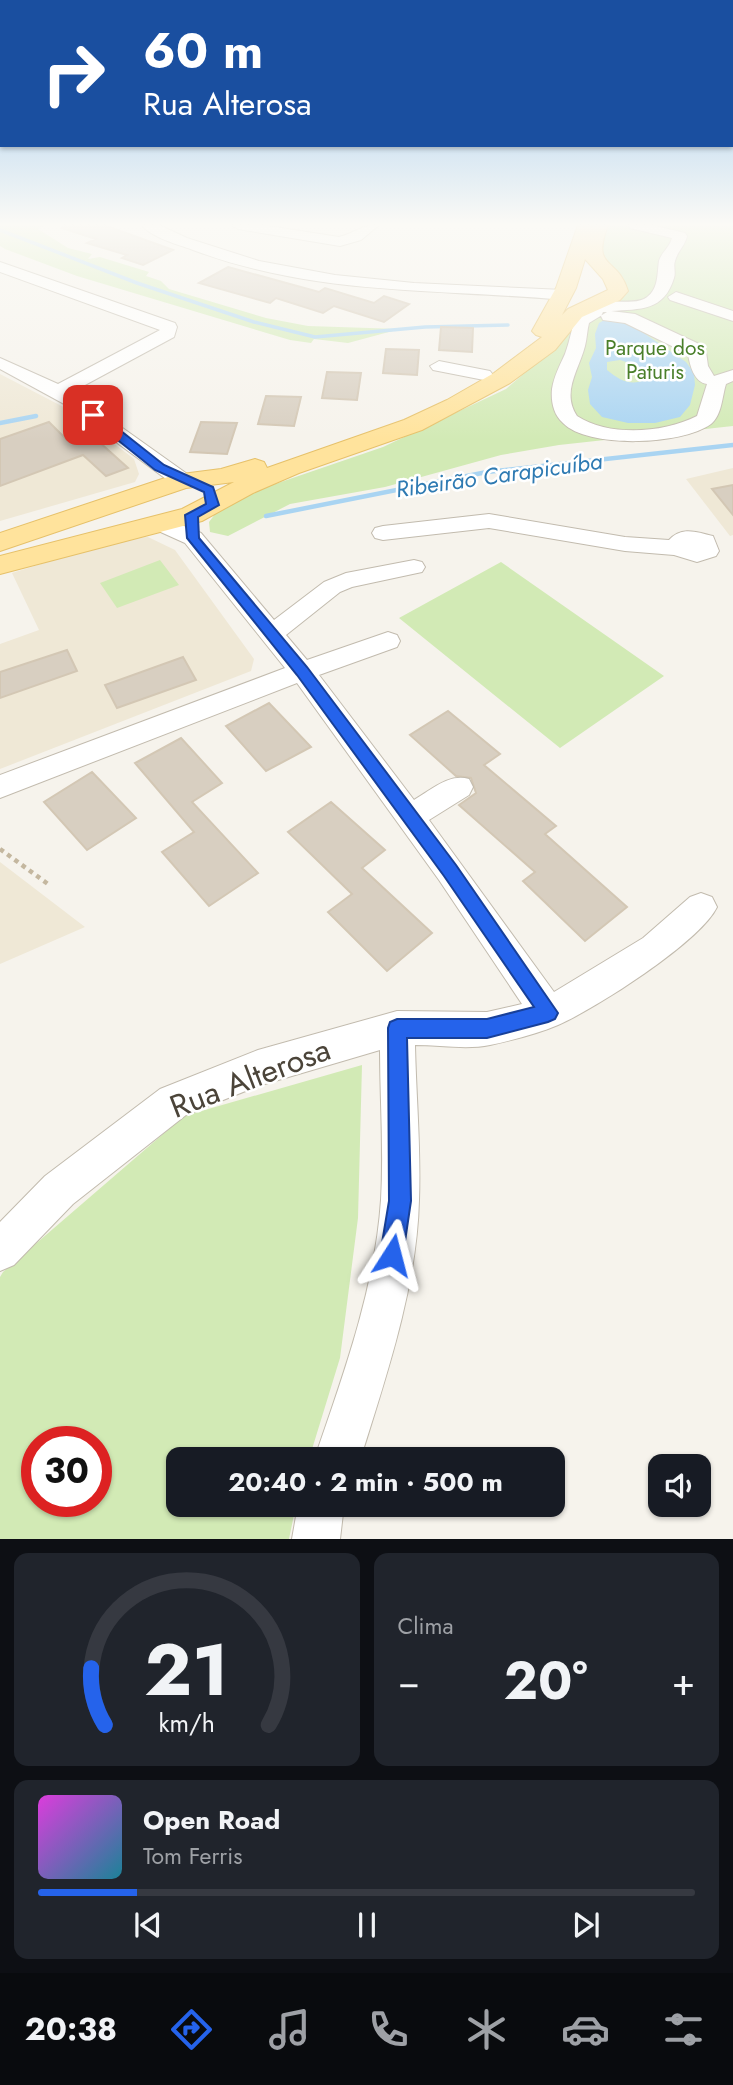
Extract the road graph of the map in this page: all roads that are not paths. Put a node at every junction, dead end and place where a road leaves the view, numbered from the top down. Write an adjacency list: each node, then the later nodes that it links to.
1 (84, 297): 14 (street)
2 (561, 297): 12 (main road)
3 (581, 297): 7 (main road)
4 (614, 297): 7 (main road)
5 (660, 297): 11 (street)
6 (676, 297): 7 (street); 8 (street)
7 (606, 308): 13 (street); 13 (street); 18 (main road)
8 (733, 316)
9 (0, 363): 14 (street)
10 (439, 366): 12 (street)
11 (733, 373): 13 (street)
12 (484, 375): 16 (main road)
13 (707, 379)
14 (60, 391): 15 (street)
15 (158, 478): 16 (main road); 17 (main road)
16 (186, 480): 18 (main road)
17 (105, 505): 19 (main road); 21 (main road)
18 (199, 520): 19 (main road); 25 (street)
19 (121, 531): 23 (main road)
20 (383, 533): 22 (street)
21 (0, 542)
22 (717, 546)
23 (0, 565)
24 (414, 567): 25 (street)
25 (272, 634): 27 (street)
26 (388, 641): 27 (street)
27 (302, 671): 28 (street); 30 (street)
28 (0, 787)
29 (459, 787): 30 (street)
30 (411, 817): 32 (street)
31 (701, 907): 32 (street, Rua Alterosa)
32 (548, 1013): 33 (street, Rua Alterosa)
33 (397, 1028): 34 (street, Rua Alterosa); 35 (street)
34 (0, 1251)
35 (341, 1447)
36 (319, 1517): 37 (street)
37 (316, 1539)

